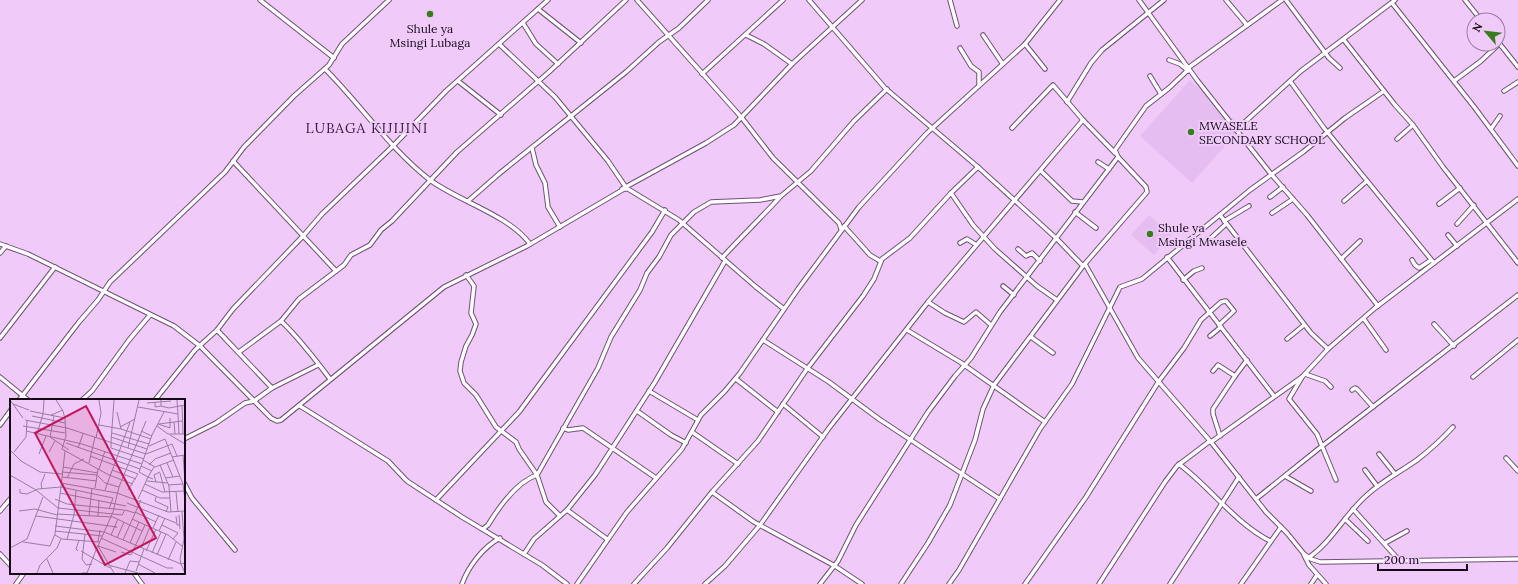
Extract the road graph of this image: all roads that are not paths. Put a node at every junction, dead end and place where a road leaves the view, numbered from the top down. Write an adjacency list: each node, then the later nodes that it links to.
1 (260, 0): 37 (street)
2 (389, 0): 37 (street)
3 (548, 0): 19 (street)
4 (626, 0): 30 (street)
5 (637, 0): 28 (street)
6 (708, 0): 28 (street)
7 (783, 0): 26 (street)
8 (809, 0): 25 (street)
9 (862, 0): 25 (street)
10 (950, 0): 24 (street)
11 (1060, 0): 32 (street)
12 (1139, 0): 20 (street)
13 (1164, 0): 20 (street)
14 (1226, 0): 23 (street)
15 (1282, 0): 23 (street)
16 (1286, 0): 36 (street)
17 (1465, 0): 21 (street)
18 (1393, 1): 29 (street); 52 (street)
19 (538, 9): 22 (street); 30 (street)
20 (1148, 12): 46 (street); 59 (street)
21 (1475, 12)
22 (523, 23): 31 (street); 40 (street)
23 (1247, 25): 46 (street)
24 (957, 26)
25 (832, 27): 41 (street); 55 (street)
26 (746, 35): 41 (street); 47 (street)
27 (983, 35): 39 (street)
28 (670, 36): 47 (street); 62 (street)
29 (1344, 40): 36 (street); 57 (street)
30 (581, 43): 40 (street)
31 (499, 44): 49 (street); 50 (street)
32 (1025, 44): 39 (street); 45 (street)
33 (960, 48): 54 (street)
34 (1490, 52): 52 (street)
35 (1506, 52): 42 (street)
36 (1326, 53): 43 (street); 51 (street)
37 (334, 58): 44 (street)
38 (1168, 60): 46 (street)
39 (1002, 63): 54 (street)
40 (558, 64): 50 (street)
41 (792, 64): 63 (street)
42 (1518, 67)
43 (1340, 68)
44 (325, 69): 72 (street); 76 (street)
45 (1045, 69)
46 (1188, 69): 58 (street); 69 (street)
47 (702, 74): 63 (street)
48 (1150, 76): 58 (street)
49 (458, 81): 60 (street); 72 (street)
50 (539, 81): 60 (street); 62 (street)
51 (1290, 81): 69 (street); 70 (street)
52 (1454, 81): 68 (street)
53 (1518, 82): 56 (street)
54 (979, 85): 66 (street)
55 (887, 89): 66 (street); 85 (street)
56 (1504, 90)
57 (1384, 91): 65 (street); 70 (street)
58 (1161, 94): 74 (street)
59 (1067, 102): 64 (street); 67 (street)
60 (501, 115): 83 (street)
61 (1500, 116): 68 (street)
62 (571, 117): 73 (street); 86 (street)
63 (742, 118): 85 (street); 86 (street)
64 (1083, 120): 74 (street); 81 (street)
65 (1413, 125): 71 (street); 88 (street)
66 (932, 128): 79 (street); 111 (street)
67 (1012, 128)
68 (1491, 129): 78 (street)
69 (1236, 130): 82 (street)
70 (1327, 132): 82 (street); 84 (street)
71 (1397, 139)
72 (393, 146): 83 (street); 114 (street)
73 (532, 148): 95 (street); 112 (street)
74 (1115, 152): 75 (street)
75 (1118, 157): 80 (street); 136 (street)
76 (233, 162): 114 (street); 144 (street)
77 (1098, 162): 80 (street)
78 (1518, 166)
79 (978, 167): 90 (street); 96 (street)
80 (1109, 169): 98 (street)
81 (1041, 171): 96 (street); 98 (street)
82 (1271, 174): 87 (street); 105 (street)
83 (430, 179): 95 (street); 139 (street)
84 (1367, 181): 97 (street); 134 (street)
85 (798, 182): 91 (street); 108 (street)
86 (625, 186): 89 (street)
87 (1283, 187): 92 (street); 93 (street)
88 (1460, 188): 99 (street); 100 (street)
89 (620, 190): 102 (street); 112 (street)
90 (951, 194): 115 (street); 132 (street)
91 (781, 196): 107 (street); 129 (street)
92 (1270, 197)
93 (1293, 199): 104 (street); 130 (street)
94 (1518, 199): 109 (street)
95 (468, 201): 122 (street)
96 (1014, 201): 115 (street); 118 (street)
97 (1344, 201)
98 (1082, 202): 103 (street)
99 (1439, 204)
100 (1474, 205): 109 (street); 110 (street)
101 (1249, 206): 106 (street)
102 (665, 210): 107 (street); 210 (street)
103 (1075, 212): 113 (street); 118 (street)
104 (1272, 214)
105 (1220, 215): 106 (street); 128 (street)
106 (1225, 222): 117 (street); 158 (street)
107 (683, 223): 129 (street); 209 (street)
108 (839, 223): 111 (street); 111 (street)
109 (1487, 223): 125 (street); 135 (street)
110 (1457, 224)
111 (844, 226): 132 (street); 151 (street)
112 (560, 227): 122 (street)
113 (1096, 228)
114 (304, 235): 139 (street); 160 (street)
115 (984, 235): 123 (street); 141 (street)
116 (1448, 235): 125 (street)
117 (1211, 238)
118 (1057, 239): 133 (street); 136 (street)
119 (1360, 241): 130 (street)
120 (960, 243): 123 (street)
121 (0, 244): 124 (street)
122 (530, 244): 140 (street)
123 (975, 244): 148 (street)
124 (6, 246): 127 (street); 137 (street)
125 (1456, 246): 134 (street)
126 (1018, 249): 133 (street)
127 (0, 253)
128 (1167, 257): 142 (street); 149 (street)
129 (724, 259): 151 (street); 190 (street)
130 (1341, 259): 150 (street)
131 (1412, 260): 134 (street)
132 (880, 261): 177 (street)
133 (1040, 261): 141 (street)
134 (1432, 261): 150 (street)
135 (1518, 263)
136 (1084, 265): 147 (street); 149 (street)
137 (54, 267): 144 (street); 164 (street)
138 (1202, 268): 142 (street)
139 (336, 271): 155 (street)
140 (466, 275): 184 (street); 210 (street)
141 (1027, 278): 145 (street); 147 (street)
142 (1183, 280): 152 (street)
143 (1003, 286): 145 (street)
144 (104, 292): 153 (street); 191 (street)
145 (1014, 295): 157 (street)
146 (1518, 295): 169 (street)
147 (1057, 300): 163 (street)
148 (928, 302): 157 (street); 161 (street)
149 (1109, 306): 185 (street); 206 (street)
150 (1378, 306): 154 (street)
151 (784, 309): 166 (street)
152 (1208, 312): 159 (street); 159 (street); 185 (street)
153 (150, 315): 168 (street); 196 (street)
154 (1364, 319): 170 (street); 171 (street)
155 (280, 321): 172 (street); 175 (street)
156 (1434, 324): 169 (street)
157 (991, 325): 176 (street)
158 (1304, 325): 165 (street); 170 (street)
159 (1220, 326): 162 (street); 174 (street)
160 (217, 330): 168 (street); 172 (street)
161 (907, 330): 176 (street); 193 (street)
162 (1210, 336)
163 (1031, 337): 173 (street); 186 (street)
164 (0, 338)
165 (1287, 339)
166 (763, 340): 177 (street); 183 (street)
167 (1518, 340): 182 (street)
168 (200, 346): 197 (street); 198 (street)
169 (1454, 346): 201 (street)
170 (1328, 349): 180 (street)
171 (1386, 350)
172 (239, 352): 188 (street)
173 (1053, 353)
174 (1247, 360): 179 (street); 192 (street)
175 (318, 365): 184 (street); 188 (street)
176 (965, 365): 186 (street); 215 (street)
177 (807, 369): 193 (street); 199 (street)
178 (1212, 370): 179 (street)
179 (1235, 376): 213 (street)
180 (1304, 376): 187 (street); 192 (street); 218 (street)
181 (0, 377): 191 (street)
182 (1473, 377)
183 (736, 378): 204 (street); 205 (street)
184 (330, 379): 200 (street)
185 (1159, 381): 216 (street); 281 (street)
186 (994, 385): 206 (street); 226 (street)
187 (1331, 387)
188 (272, 388): 198 (street)
189 (1352, 390): 201 (street)
190 (649, 391): 203 (street); 205 (street)
191 (23, 395): 194 (street); 195 (street)
192 (1274, 396): 213 (street)
193 (853, 398): 212 (street); 215 (street)
194 (20, 399)
195 (27, 399)
196 (83, 399)
197 (156, 399)
198 (254, 401): 200 (street); 214 (street)
199 (782, 404): 204 (street); 212 (street)
200 (300, 406): 240 (street)
201 (1373, 407): 218 (street)
202 (10, 411): 207 (street)
203 (637, 411): 217 (street); 219 (street)
204 (778, 412): 222 (street)
205 (698, 420): 211 (street)
206 (1044, 422): 238 (street)
207 (0, 425)
208 (1453, 427): 227 (street)
209 (563, 428): 219 (street); 228 (street)
210 (501, 432): 228 (street); 240 (street)
211 (692, 432): 217 (street); 222 (street)
212 (824, 436): 247 (street)
213 (1220, 436): 216 (street)
214 (185, 438)
215 (910, 440): 226 (street); 264 (street)
216 (1210, 441): 223 (street); 230 (street)
217 (686, 443): 231 (street)
218 (1321, 447): 229 (street); 232 (street)
219 (612, 448): 231 (street); 243 (street)
220 (1379, 454): 227 (street)
221 (1506, 458): 225 (street)
222 (738, 464): 235 (street)
223 (1180, 464): 241 (street); 282 (street)
224 (1365, 470): 234 (street)
225 (1518, 471)
226 (962, 473): 238 (street); 279 (street)
227 (1395, 474): 234 (street)
228 (537, 475): 245 (street); 249 (street)
229 (1285, 476): 236 (street); 239 (street)
230 (1239, 477): 239 (street); 241 (street)
231 (656, 478): 252 (street)
232 (1336, 480)
233 (185, 484): 256 (street)
234 (1377, 486): 242 (street)
235 (712, 492): 247 (street); 275 (street)
236 (1311, 492)
237 (10, 499): 244 (street)
238 (1000, 499): 280 (street)
239 (1256, 499): 248 (street)
240 (436, 500): 249 (street)
241 (1222, 504): 253 (street); 283 (street)
242 (1353, 509): 246 (street); 255 (street)
243 (567, 510): 245 (street); 252 (street)
244 (0, 511)
245 (560, 516): 258 (street)
246 (1345, 519): 254 (street); 260 (street)
247 (760, 525): 264 (street); 276 (street)
248 (1281, 527): 253 (street); 259 (street)
249 (483, 529): 251 (street)
250 (1407, 531): 255 (street)
251 (500, 538): 258 (street); 272 (street)
252 (607, 539): 274 (street)
253 (1270, 541): 284 (street)
254 (1368, 541)
255 (1385, 543): 261 (street)
256 (235, 550)
257 (0, 554): 263 (street)
258 (524, 554): 273 (street)
259 (1304, 554): 260 (street); 268 (street)
260 (1308, 558): 261 (street)
261 (1398, 559): 262 (street)
262 (1518, 559)
263 (10, 565)
264 (835, 566): 277 (street); 278 (street)
265 (18, 574): 269 (street)
266 (23, 574): 269 (street)
267 (135, 574): 271 (street)
268 (1317, 575): 285 (street); 286 (street)
269 (21, 577): 270 (street)
270 (16, 584)
271 (142, 584)
272 (462, 584)
273 (567, 584)
274 (577, 584)
275 (634, 584)
276 (705, 584)
277 (820, 584)
278 (862, 584)
279 (901, 584)
280 (948, 584)
281 (1025, 584)
282 (1099, 584)
283 (1170, 584)
284 (1241, 584)
285 (1311, 584)
286 (1326, 584)

